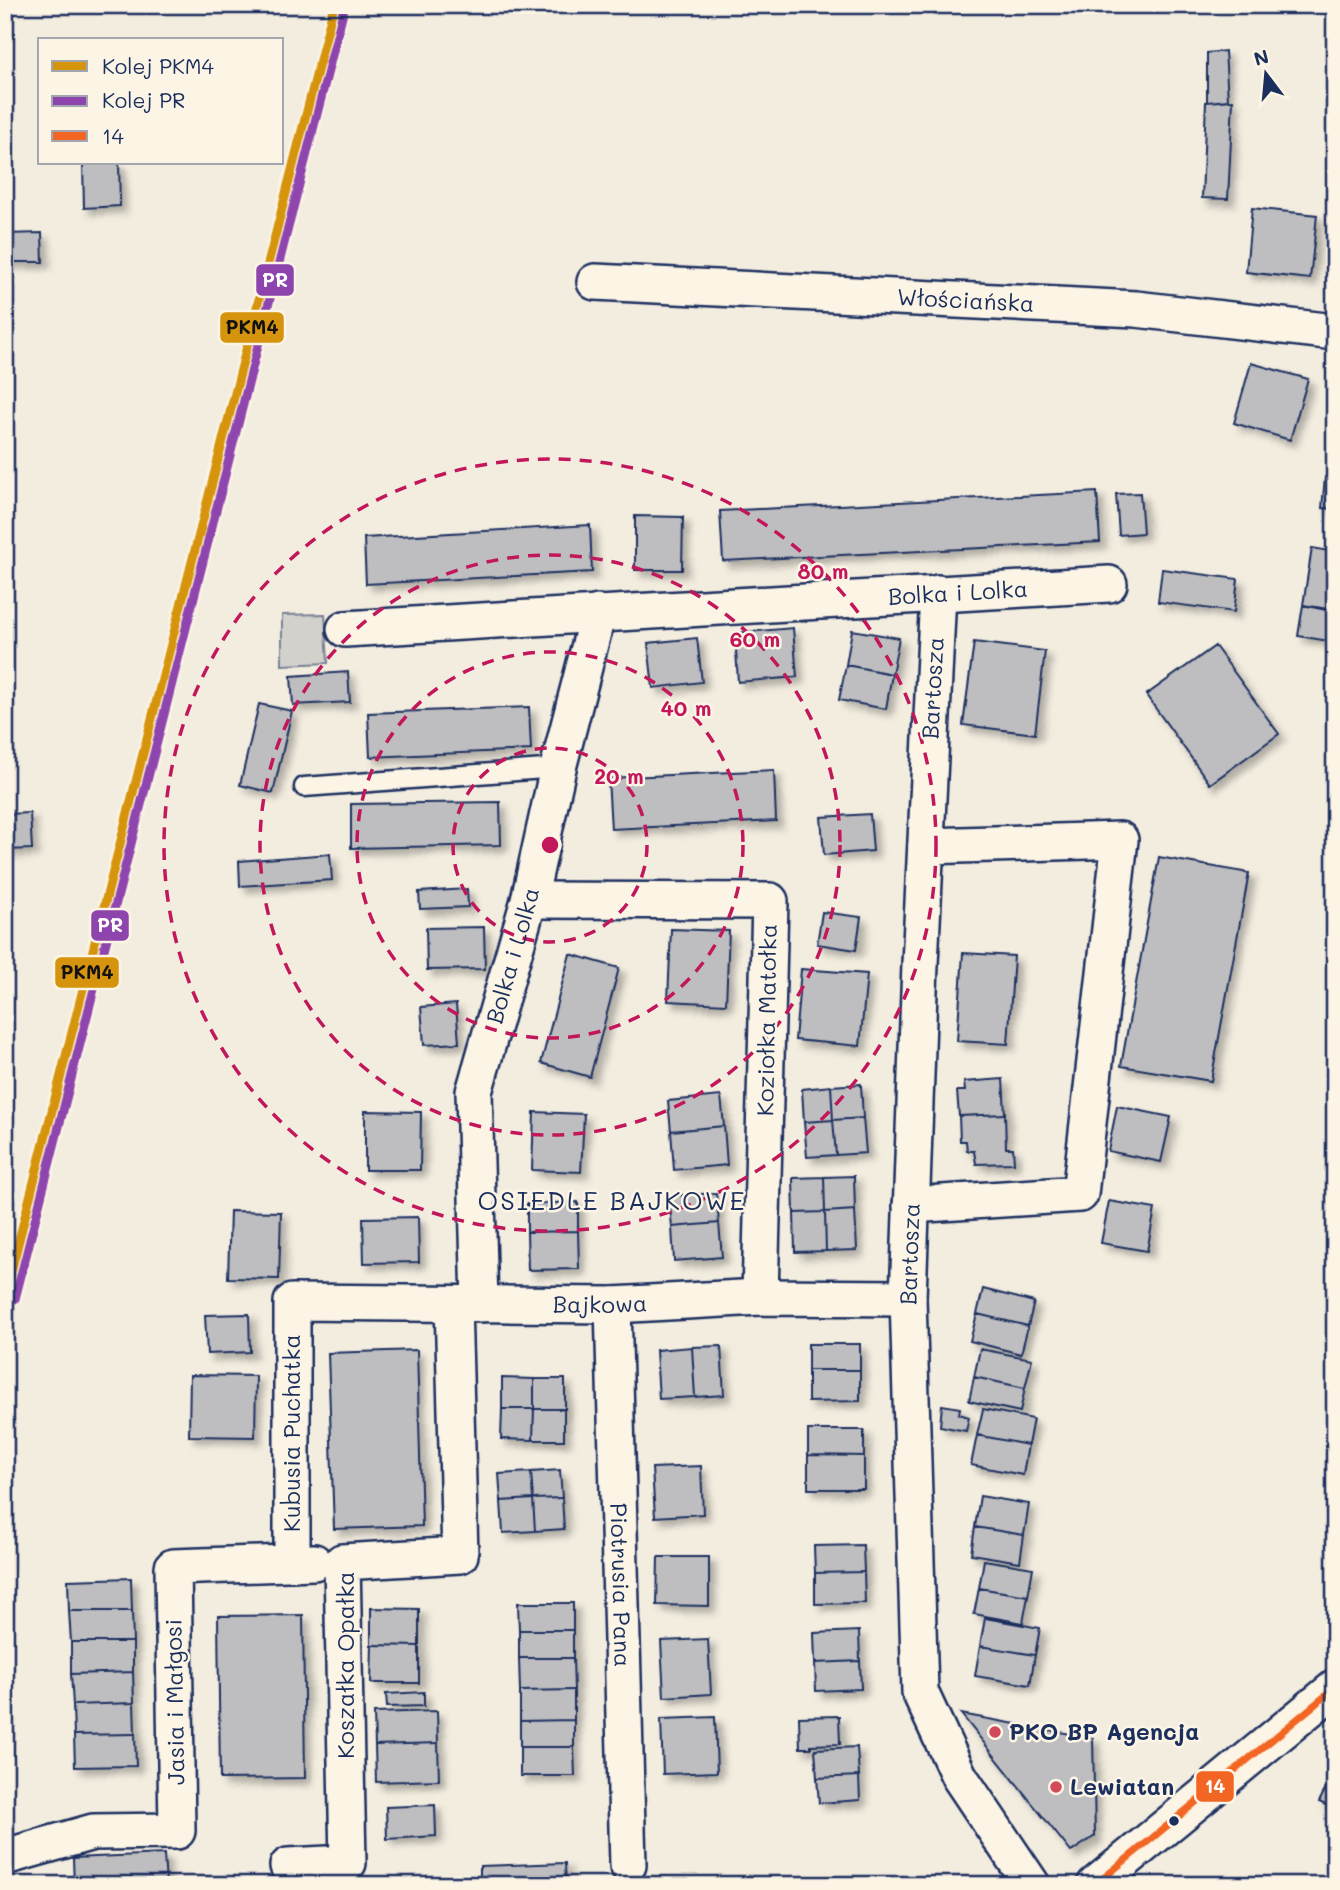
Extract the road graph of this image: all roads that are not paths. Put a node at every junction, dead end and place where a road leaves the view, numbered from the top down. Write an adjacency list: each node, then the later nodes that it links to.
1 (595, 282): 2 (street, Włościańska)
2 (1335, 332)
3 (1109, 584): 4 (street, Bolka i Lolka)
4 (938, 593): 5 (street, Bolka i Lolka); 9 (street, Bartosza)
5 (598, 613): 6 (street, Bolka i Lolka); 7 (street, Bolka i Lolka)
6 (345, 629)
7 (558, 768): 8 (lane); 10 (street, Bolka i Lolka)
8 (304, 787)
9 (926, 846): 11 (street, Bartosza); 11 (street)
10 (529, 900): 12 (street, Koziołka Matołka); 15 (street, Bolka i Lolka)
11 (911, 1205): 13 (street, Bartosza)
12 (760, 1297): 13 (street, Bajkowa); 16 (street, Bajkowa)
13 (908, 1298): 23 (street, Bartosza)
14 (292, 1302): 15 (street, Bajkowa); 18 (street, Kubusia Puchatka)
15 (466, 1304): 16 (street, Bajkowa); 17 (street, Koszałka Opałka)
16 (613, 1305): 21 (street, Piotrusia Pana)
17 (342, 1562): 18 (street, Jasia i Małgosi); 22 (street, Koszałka Opałka)
18 (292, 1563): 20 (street, Jasia i Małgosi)
19 (1335, 1688): 24 (street)
20 (5, 1857)
21 (628, 1865)
22 (288, 1866)
23 (1032, 1885)
24 (1095, 1885)

